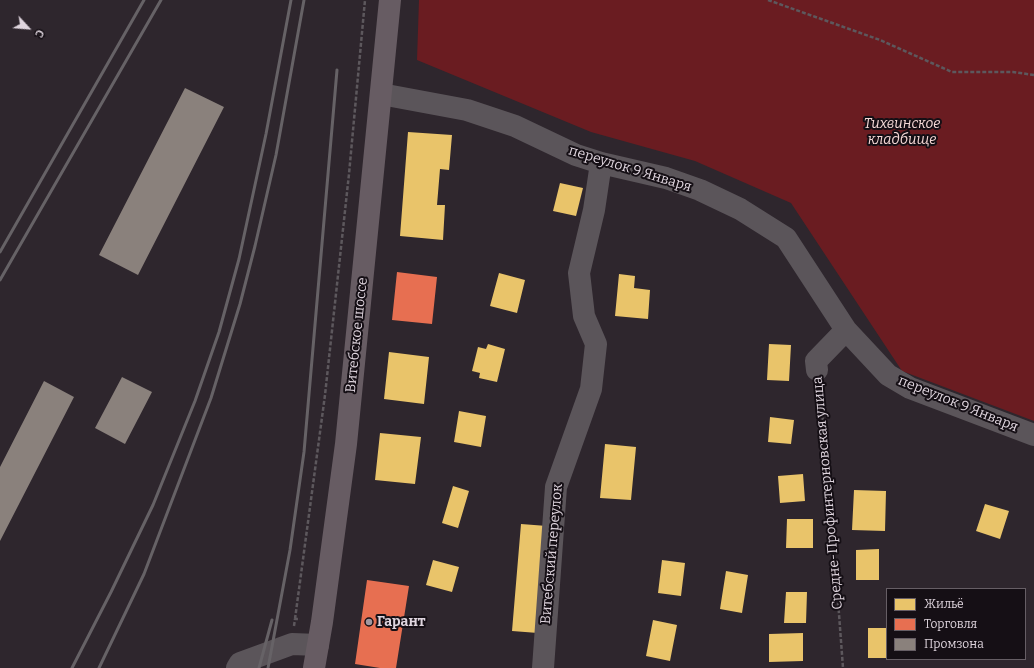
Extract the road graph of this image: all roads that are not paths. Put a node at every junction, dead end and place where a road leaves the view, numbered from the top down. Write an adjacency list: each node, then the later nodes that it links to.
1 (390, 0): 2 (main road, Витебское шоссе)
2 (380, 94): 3 (street, переулок 9 Января); 7 (main road, Витебское шоссе)
3 (601, 163): 4 (street, переулок 9 Января); 10 (street, Витебский переулок)
4 (846, 330): 5 (street, Средне-Профинтерновская улица); 6 (street, переулок 9 Января)
5 (817, 370)
6 (1034, 435)
7 (318, 645): 8 (street); 9 (main road, Витебское шоссе)
8 (237, 668)
9 (314, 668)
10 (543, 668)

